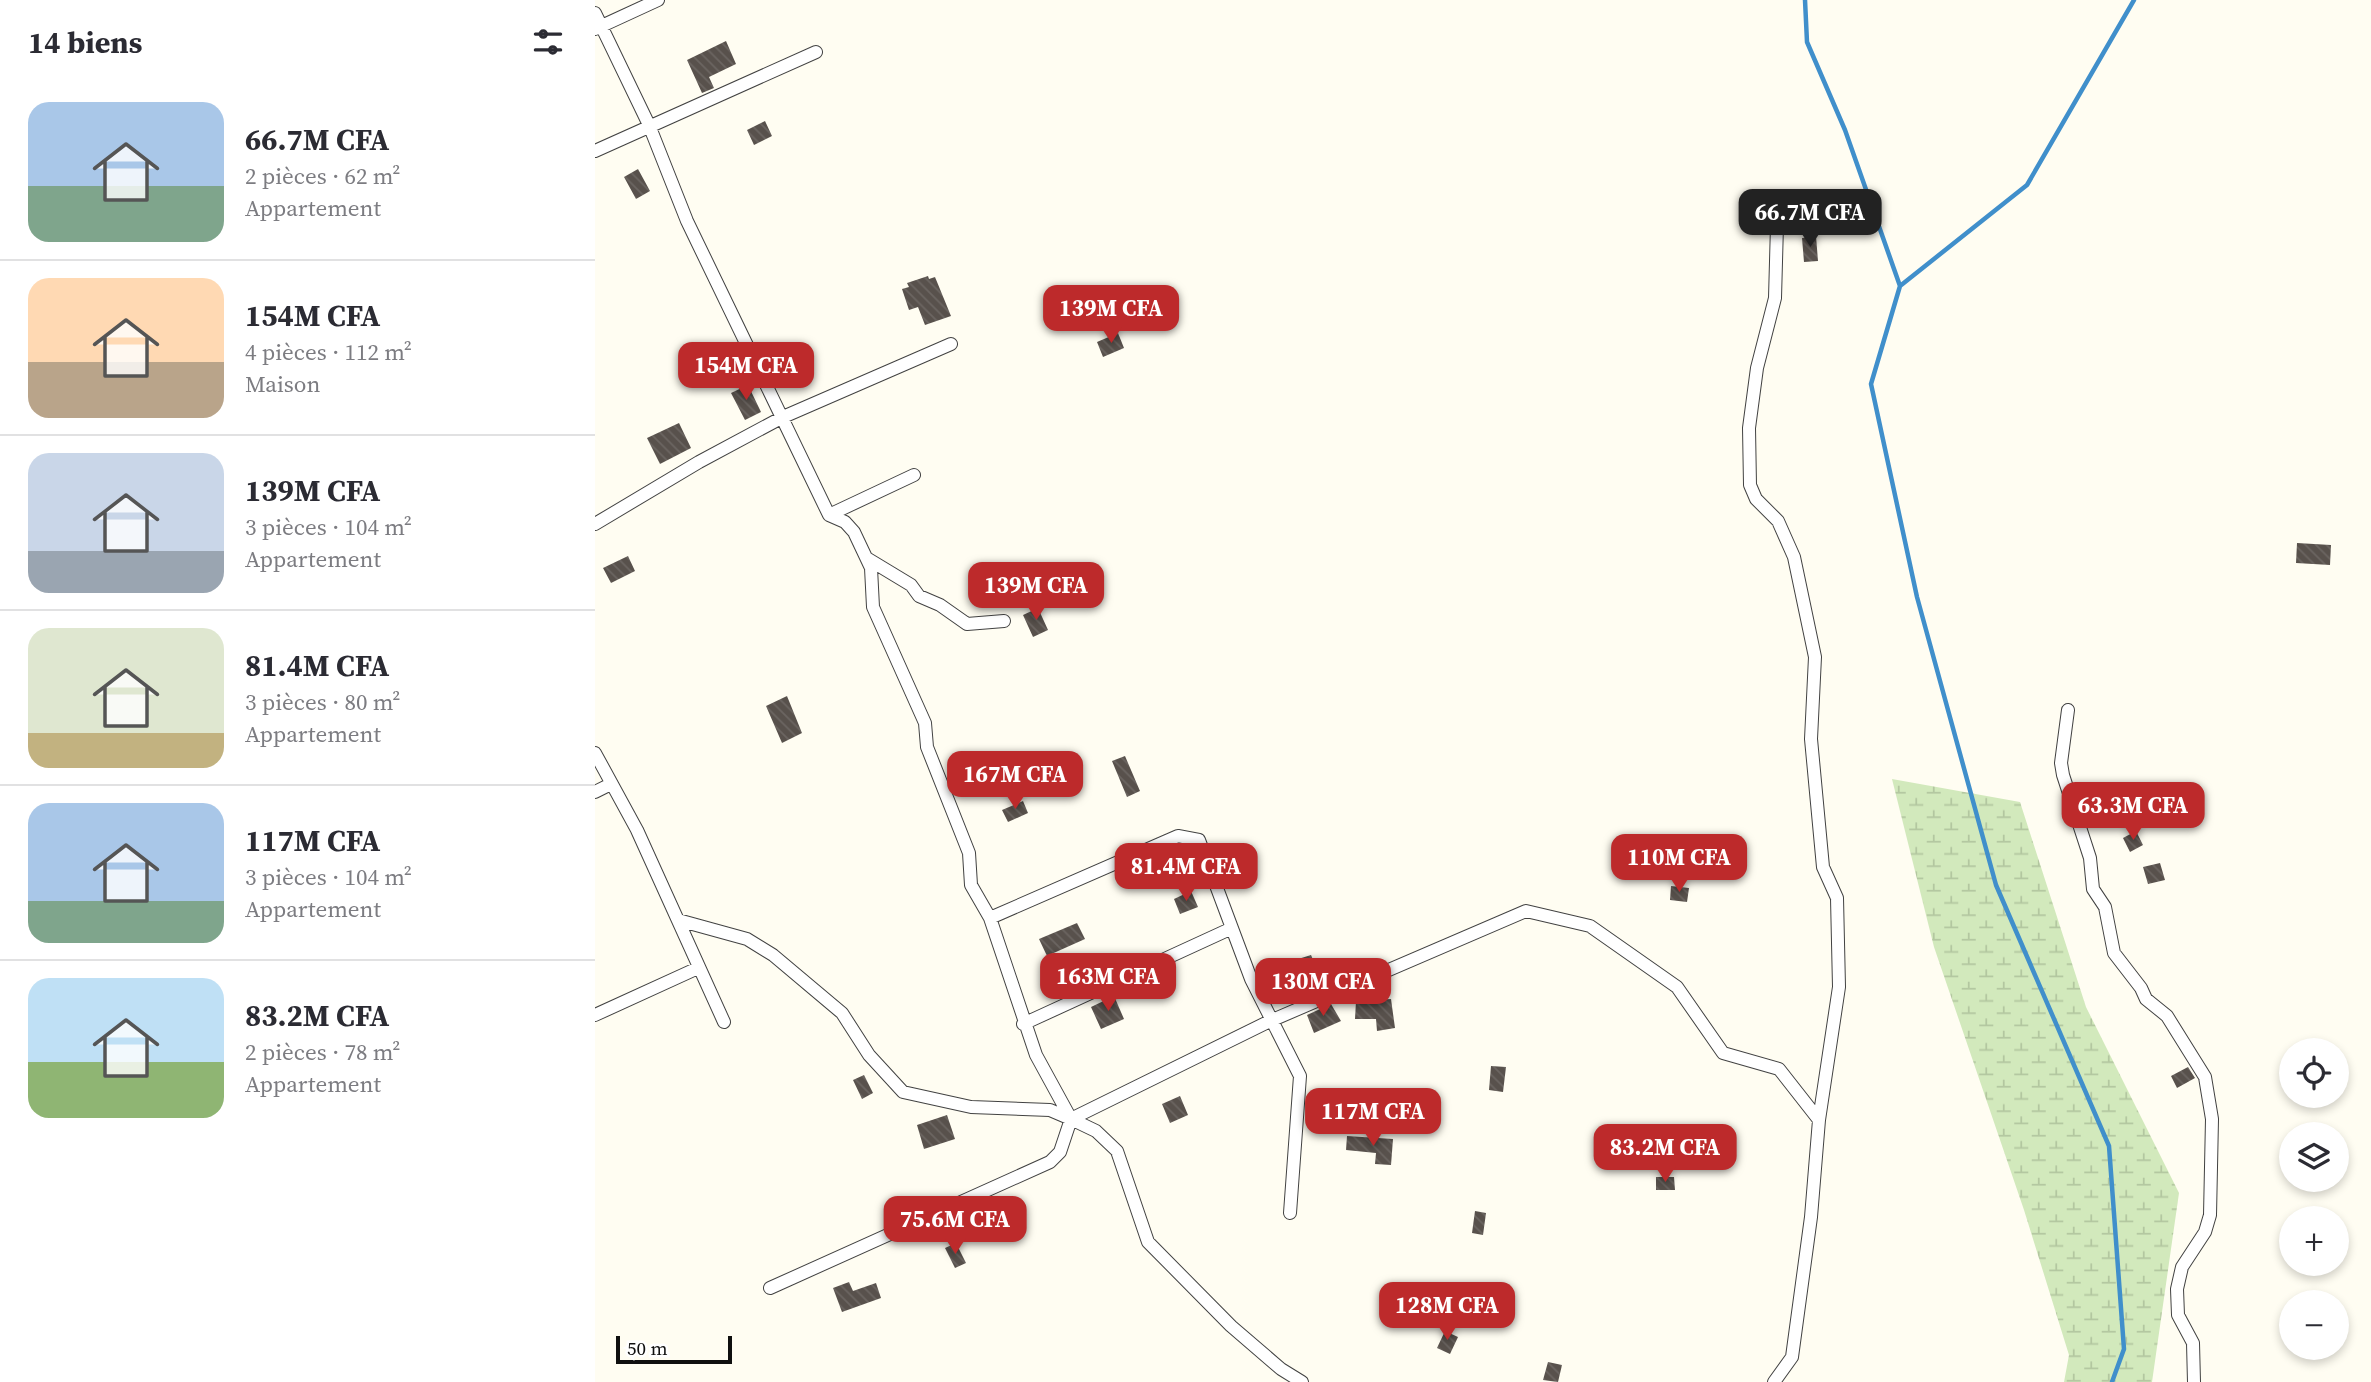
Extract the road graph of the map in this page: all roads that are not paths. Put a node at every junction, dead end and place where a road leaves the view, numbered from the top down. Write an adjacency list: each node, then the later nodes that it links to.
1 (658, 0): 3 (street)
2 (595, 13): 3 (street)
3 (598, 28): 5 (street)
4 (816, 52): 5 (street)
5 (649, 125): 6 (street); 9 (street)
6 (595, 151)
7 (1777, 225): 28 (street)
8 (951, 344): 9 (street)
9 (783, 417): 11 (street); 12 (street)
10 (914, 475): 11 (street)
11 (829, 516): 13 (street)
12 (595, 524)
13 (867, 559): 14 (street); 19 (street)
14 (1004, 621)
15 (2069, 710): 33 (street)
16 (595, 753): 17 (street)
17 (611, 783): 18 (street); 20 (street)
18 (595, 792)
19 (990, 918): 21 (street); 26 (street)
20 (678, 920): 22 (street); 27 (street)
21 (1230, 929): 24 (street); 26 (street)
22 (698, 968): 23 (street); 25 (street)
23 (595, 1016)
24 (1270, 1021): 27 (street); 28 (street); 29 (street)
25 (724, 1022)
26 (1023, 1024): 27 (street)
27 (1071, 1119): 30 (street); 31 (street)
28 (1819, 1120): 32 (street)
29 (1290, 1213)
30 (770, 1287)
31 (1302, 1382)
32 (1774, 1382)
33 (2194, 1382)

